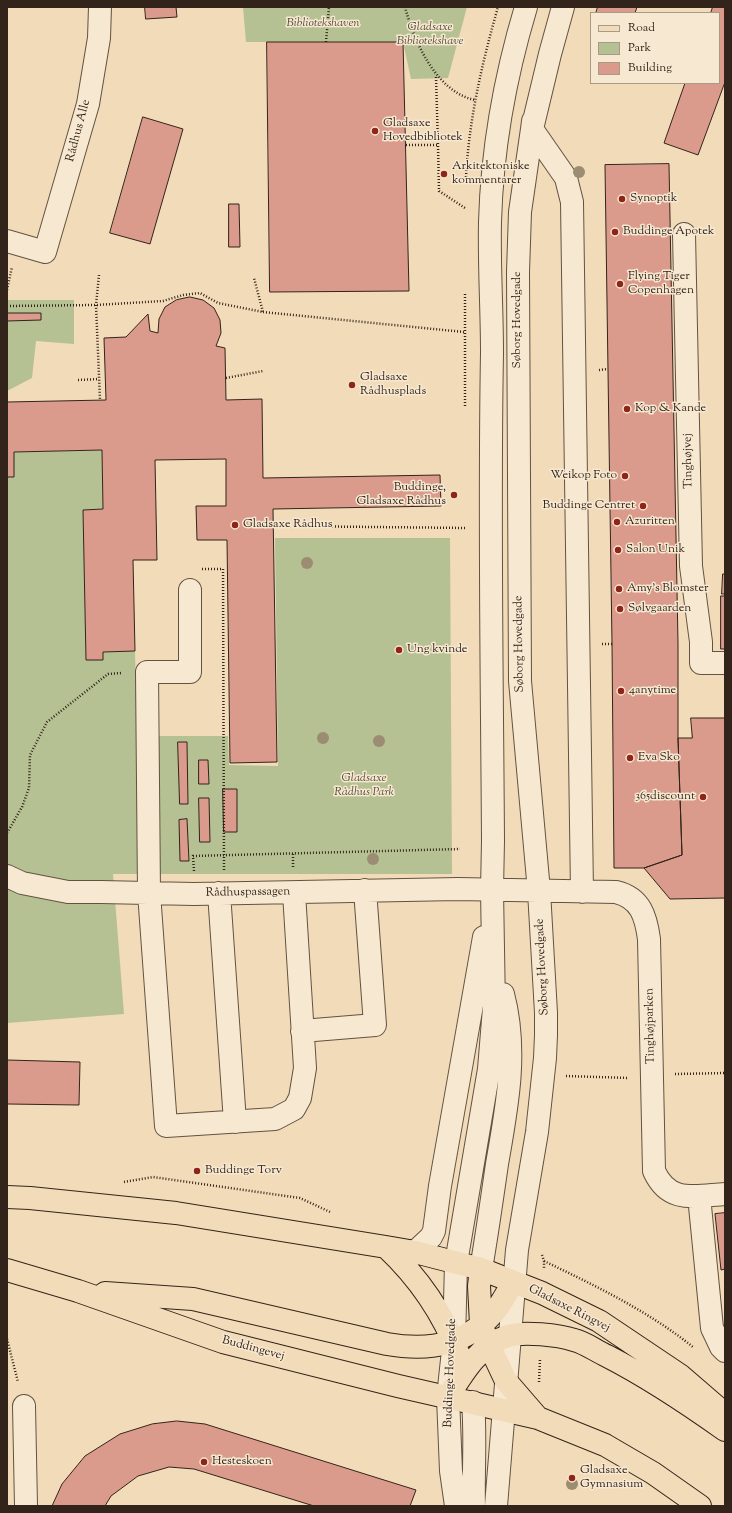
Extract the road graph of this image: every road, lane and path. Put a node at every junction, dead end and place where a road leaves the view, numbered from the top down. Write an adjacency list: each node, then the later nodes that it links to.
1 (100, 7): 15 (street, Rådhus Alle)
2 (329, 7): 7 (path)
3 (405, 7): 8 (path)
4 (526, 7): 28 (street)
5 (550, 7): 10 (street)
6 (563, 7): 10 (street, Søborg Hovedgade)
7 (326, 42)
8 (436, 76): 9 (path); 12 (path)
9 (475, 100)
10 (532, 129): 38 (street, Søborg Hovedgade); 39 (street)
11 (406, 145): 12 (path)
12 (438, 145): 13 (path)
13 (465, 208)
14 (684, 234): 30 (street, Tinghøjvej)
15 (7, 241)
16 (99, 275): 18 (path)
17 (254, 278): 20 (path)
18 (96, 305): 19 (path); 20 (path); 23 (path)
19 (7, 306)
20 (263, 312): 21 (path)
21 (464, 332)
22 (263, 371): 24 (path)
23 (99, 378): 25 (path); 26 (path)
24 (226, 378)
25 (78, 380)
26 (100, 400)
27 (281, 526): 28 (path)
28 (491, 529): 37 (street)
29 (190, 590): 31 (street); 34 (path)
30 (725, 663)
31 (147, 672): 32 (path); 40 (street)
32 (7, 833)
33 (460, 850): 34 (path)
34 (223, 856): 41 (path); 43 (path)
35 (7, 876): 40 (street, Rådhuspassagen)
36 (365, 890): 37 (street, Rådhuspassagen); 42 (street, Rådhuspassagen); 45 (street)
37 (492, 890): 38 (street, Rådhuspassagen); 44 (street); 54 (street)
38 (539, 891): 39 (street, Tinghøjparken); 60 (street, Søborg Hovedgade)
39 (582, 892): 46 (street, Tinghøjparken)
40 (149, 893): 43 (street, Rådhuspassagen); 49 (street)
41 (222, 893): 42 (street, Rådhuspassagen); 43 (street, Rådhuspassagen); 49 (street)
42 (294, 893): 45 (street)
43 (194, 894)
44 (494, 962): 56 (street); 57 (street)
45 (302, 1031): 49 (street)
46 (652, 1073): 47 (path); 48 (path); 51 (street, Tinghøjparken)
47 (725, 1073)
48 (566, 1076)
49 (235, 1122)
50 (725, 1194): 51 (street, Tinghøjparken)
51 (699, 1196): 59 (street)
52 (7, 1197): 53 (main road)
53 (386, 1247): 54 (main road); 67 (main road)
54 (415, 1252): 56 (main road, Gladsaxe Ringvej)
55 (544, 1261): 69 (path)
56 (456, 1263): 57 (main road, Gladsaxe Ringvej); 67 (street, Buddinge Hovedgade)
57 (481, 1269): 60 (main road, Gladsaxe Ringvej); 63 (main road)
58 (7, 1270): 61 (main road, Buddingevej)
59 (707, 1272): 62 (street); 70 (street)
60 (513, 1282): 63 (main road); 65 (street); 77 (main road, Gladsaxe Ringvej)
61 (78, 1291): 67 (main road); 73 (main road, Buddingevej)
62 (725, 1292)
63 (481, 1324): 67 (main road); 68 (main road)
64 (541, 1334): 65 (main road); 78 (path); 79 (main road)
65 (510, 1335): 68 (main road); 72 (street)
66 (7, 1339): 75 (path)
67 (454, 1342): 71 (main road); 73 (street, Buddinge Hovedgade)
68 (490, 1346): 71 (main road); 72 (main road)
69 (697, 1350)
70 (725, 1350)
71 (465, 1370): 73 (main road); 74 (main road)
72 (506, 1380): 76 (street); 78 (main road)
73 (448, 1397): 74 (main road, Buddingevej); 81 (street, Buddinge Hovedgade)
74 (473, 1402): 76 (main road, Buddingevej); 82 (street)
75 (24, 1406): 80 (street)
76 (504, 1410): 78 (main road); 83 (street)
77 (725, 1414)
78 (538, 1418): 84 (main road)
79 (725, 1430)
80 (26, 1506)
81 (456, 1506)
82 (474, 1506)
83 (496, 1506)
84 (700, 1506)

